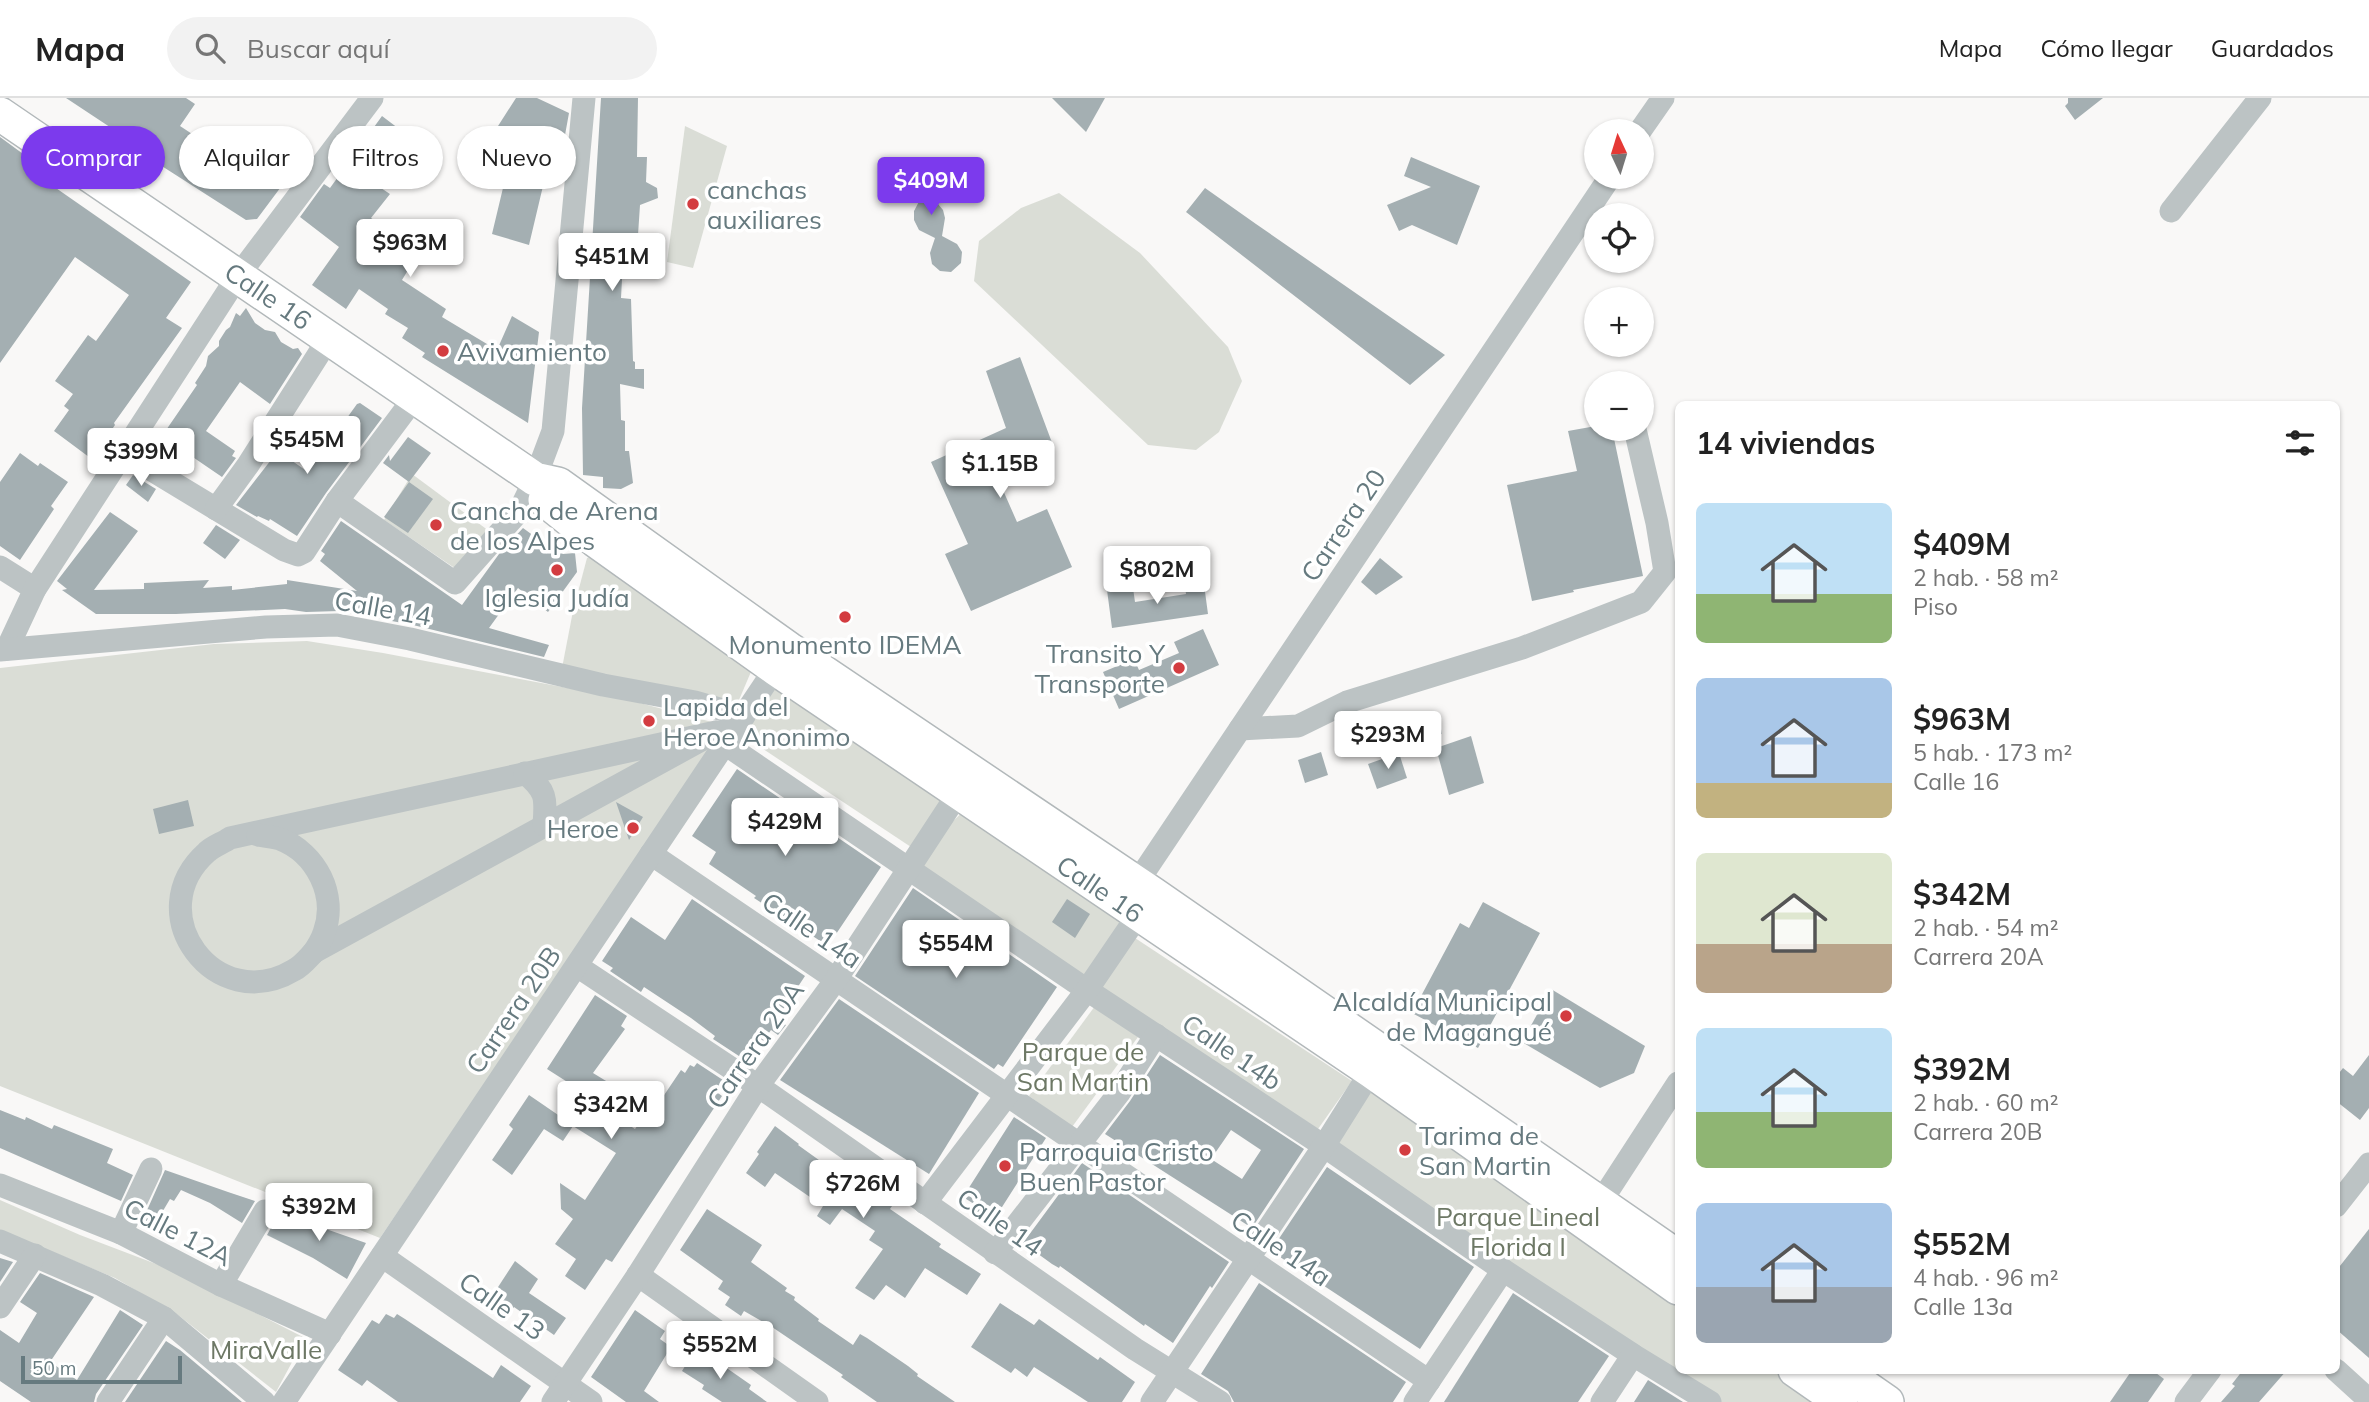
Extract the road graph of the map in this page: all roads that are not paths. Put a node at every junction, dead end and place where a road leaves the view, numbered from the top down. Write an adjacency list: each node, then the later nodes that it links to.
1 (13, 98): 6 (street)
2 (372, 98): 10 (street)
3 (584, 98): 15 (street)
4 (1662, 98): 7 (street)
5 (2260, 98): 9 (street)
6 (0, 115): 10 (highway, Calle 16)
7 (1648, 119)
8 (1602, 189): 22 (street, Carrera 20)
9 (2171, 211)
10 (238, 276): 11 (highway, Calle 16); 14 (street)
11 (329, 338): 12 (highway, Calle 16); 17 (street)
12 (415, 397): 15 (highway, Calle 16); 16 (street)
13 (1638, 441): 22 (street)
14 (122, 452): 17 (street); 19 (street)
15 (535, 479): 16 (street); 21 (highway, Calle 16)
16 (337, 501): 17 (street)
17 (216, 509)
18 (0, 566): 19 (street)
19 (36, 589): 20 (street)
20 (3, 649): 23 (street, Calle 14)
21 (782, 659): 23 (street, Carrera 20B); 25 (highway, Calle 16); 30 (highway, Calle 16)
22 (1240, 729): 30 (street, Carrera 20)
23 (729, 731): 24 (street); 26 (street); 28 (street, Carrera 20B); 29 (street, Calle 14b)
24 (525, 774): 26 (street); 27 (street)
25 (959, 792): 29 (street, Carrera 20A); 30 (highway, Calle 16)
26 (544, 825): 31 (street)
27 (255, 835): 31 (street); 31 (street)
28 (651, 854): 32 (street, Carrera 20B); 33 (street, Calle 14a)
29 (911, 868): 33 (street, Carrera 20A); 34 (street, Calle 14b)
30 (1138, 899): 34 (street, Carrera 20); 36 (highway, Calle 16)
31 (314, 952)
32 (577, 966): 37 (street, Calle 14); 54 (street, Carrera 20B)
33 (835, 981): 37 (street, Carrera 20A); 39 (street, Calle 14a)
34 (1087, 990): 35 (street, Calle 14b); 39 (street, Carrera 20)
35 (1156, 1035): 40 (street); 41 (street, Calle 14b)
36 (1377, 1061): 41 (street); 47 (highway, Calle 16); 59 (highway, Calle 16)
37 (758, 1086): 46 (street, Calle 14); 57 (street, Carrera 20A)
38 (1675, 1088): 47 (street)
39 (1009, 1095): 40 (street, Calle 14a); 46 (street, Carrera 20)
40 (1079, 1145): 51 (street); 55 (street, Calle 14a)
41 (1324, 1146): 55 (street); 56 (street, Calle 14b)
42 (2369, 1164): 45 (street)
43 (151, 1169): 49 (street)
44 (0, 1185): 49 (street, Calle 12A)
45 (2340, 1201)
46 (925, 1203): 51 (street, Calle 14)
47 (1600, 1203): 53 (highway, Calle 16)
48 (265, 1210): 58 (street)
49 (121, 1233): 58 (street, Calle 12A)
50 (0, 1241): 52 (street)
51 (995, 1253): 64 (street, Calle 14)
52 (35, 1255): 60 (street); 61 (street)
53 (1675, 1255)
54 (382, 1256): 62 (street, Carrera 20B); 69 (street, Calle 13)
55 (1248, 1260): 64 (street); 67 (street, Calle 14a)
56 (1503, 1270): 63 (street, Calle 14b); 67 (street)
57 (638, 1275): 69 (street, Carrera 20A); 75 (street)
58 (221, 1285): 62 (street, Calle 12A)
59 (1675, 1286)
60 (0, 1307)
61 (164, 1318): 71 (street); 72 (street)
62 (330, 1334): 73 (street, Carrera 20B)
63 (1633, 1355): 79 (street); 80 (street, Calle 14b)
64 (1173, 1372): 76 (street); 77 (street, Calle 14)
65 (2207, 1374): 83 (street)
66 (2340, 1374): 70 (street)
67 (1429, 1381): 78 (street)
68 (1812, 1381): 81 (highway); 82 (highway)
69 (559, 1393): 74 (street, Calle 13)
70 (2369, 1400)
71 (108, 1402)
72 (264, 1402)
73 (284, 1402)
74 (591, 1402)
75 (817, 1402)
76 (1152, 1402)
77 (1220, 1402)
78 (1415, 1402)
79 (1602, 1402)
80 (1710, 1402)
81 (1841, 1402)
82 (1887, 1402)
83 (2186, 1402)

